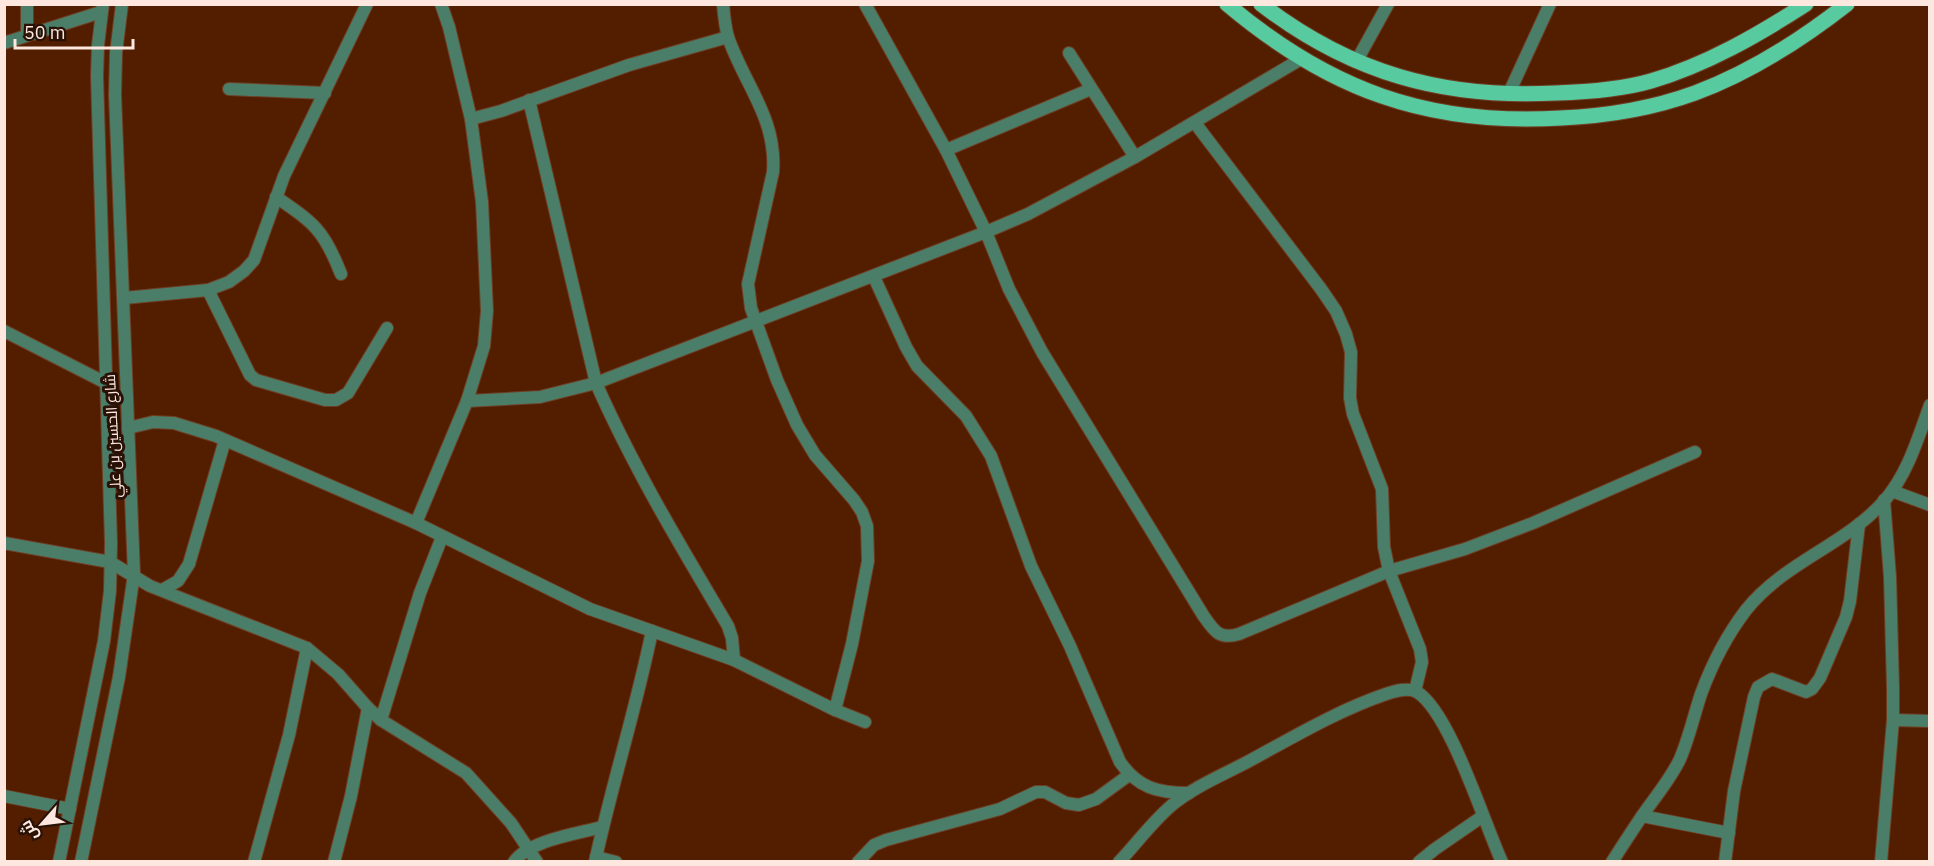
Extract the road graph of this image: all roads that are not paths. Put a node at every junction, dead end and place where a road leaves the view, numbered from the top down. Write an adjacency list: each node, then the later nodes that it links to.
1 (27, 4): 14 (street)
2 (122, 4): 34 (street, شارع الحسين بن علي)
3 (368, 4): 22 (street)
4 (441, 4): 25 (street)
5 (723, 4): 15 (street)
6 (865, 4): 27 (street)
7 (1227, 4): 18 (main road)
8 (1261, 4): 19 (main road)
9 (1388, 4): 19 (street)
10 (1550, 4): 23 (street)
11 (1806, 4): 23 (main road)
12 (1847, 4): 18 (main road)
13 (102, 8): 14 (street); 38 (street, شارع الحسين بن علي)
14 (27, 34): 16 (street)
15 (728, 37): 24 (street); 35 (street)
16 (4, 42)
17 (1069, 53): 21 (street)
18 (1301, 59): 26 (street)
19 (1356, 62): 23 (main road)
20 (229, 89): 22 (street)
21 (1091, 89): 27 (street); 28 (street)
22 (325, 93): 29 (street)
23 (1509, 93)
24 (530, 100): 25 (street); 39 (street)
25 (471, 119): 40 (street)
26 (1195, 123): 28 (street); 52 (street)
27 (946, 150): 30 (street)
28 (1135, 158): 30 (street)
29 (276, 197): 31 (street); 33 (street)
30 (986, 232): 32 (street); 52 (street)
31 (340, 274)
32 (874, 277): 35 (street); 65 (street)
33 (208, 290): 34 (street); 36 (street)
34 (124, 298): 42 (street, شارع الحسين بن علي)
35 (756, 322): 39 (street); 60 (street)
36 (387, 328)
37 (4, 331): 38 (street)
38 (106, 383): 51 (street, شارع الحسين بن علي)
39 (597, 383): 40 (street); 57 (street)
40 (466, 401): 47 (street)
41 (1929, 405): 45 (street)
42 (128, 428): 43 (street); 53 (street, شارع الحسين بن علي)
43 (225, 440): 47 (street); 54 (street)
44 (1695, 452): 52 (street)
45 (1888, 495): 46 (street); 48 (street); 62 (street)
46 (1929, 505)
47 (416, 523): 49 (street)
48 (1859, 524): 70 (street); 72 (street)
49 (442, 537): 55 (street); 61 (street)
50 (4, 543): 51 (street)
51 (110, 562): 53 (street); 68 (street, شارع الحسين بن علي)
52 (1389, 571): 58 (street)
53 (134, 574): 54 (street); 76 (street, شارع الحسين بن علي)
54 (162, 590): 56 (street)
55 (652, 631): 57 (street); 71 (street)
56 (307, 648): 59 (street); 77 (street)
57 (734, 660): 60 (street)
58 (1415, 691): 66 (street); 69 (street)
59 (368, 708): 61 (street); 78 (street)
60 (835, 710): 64 (street)
61 (381, 720): 73 (street)
62 (1893, 720): 63 (street); 88 (street)
63 (1929, 721)
64 (865, 722)
65 (1129, 775): 66 (street); 82 (street)
66 (1189, 793): 83 (street)
67 (4, 796): 68 (street)
68 (70, 809): 75 (street, شارع الحسين بن علي)
69 (1483, 816): 84 (street); 85 (street)
70 (1642, 816): 72 (street); 86 (street)
71 (602, 827): 73 (street); 74 (street)
72 (1729, 833): 87 (street)
73 (529, 849): 79 (street); 80 (street)
74 (595, 859): 81 (street)
75 (58, 861)
76 (81, 861)
77 (254, 861)
78 (334, 861)
79 (514, 861)
80 (537, 861)
81 (616, 861)
82 (858, 861)
83 (1119, 861)
84 (1419, 861)
85 (1502, 861)
86 (1612, 861)
87 (1725, 861)
88 (1881, 861)

